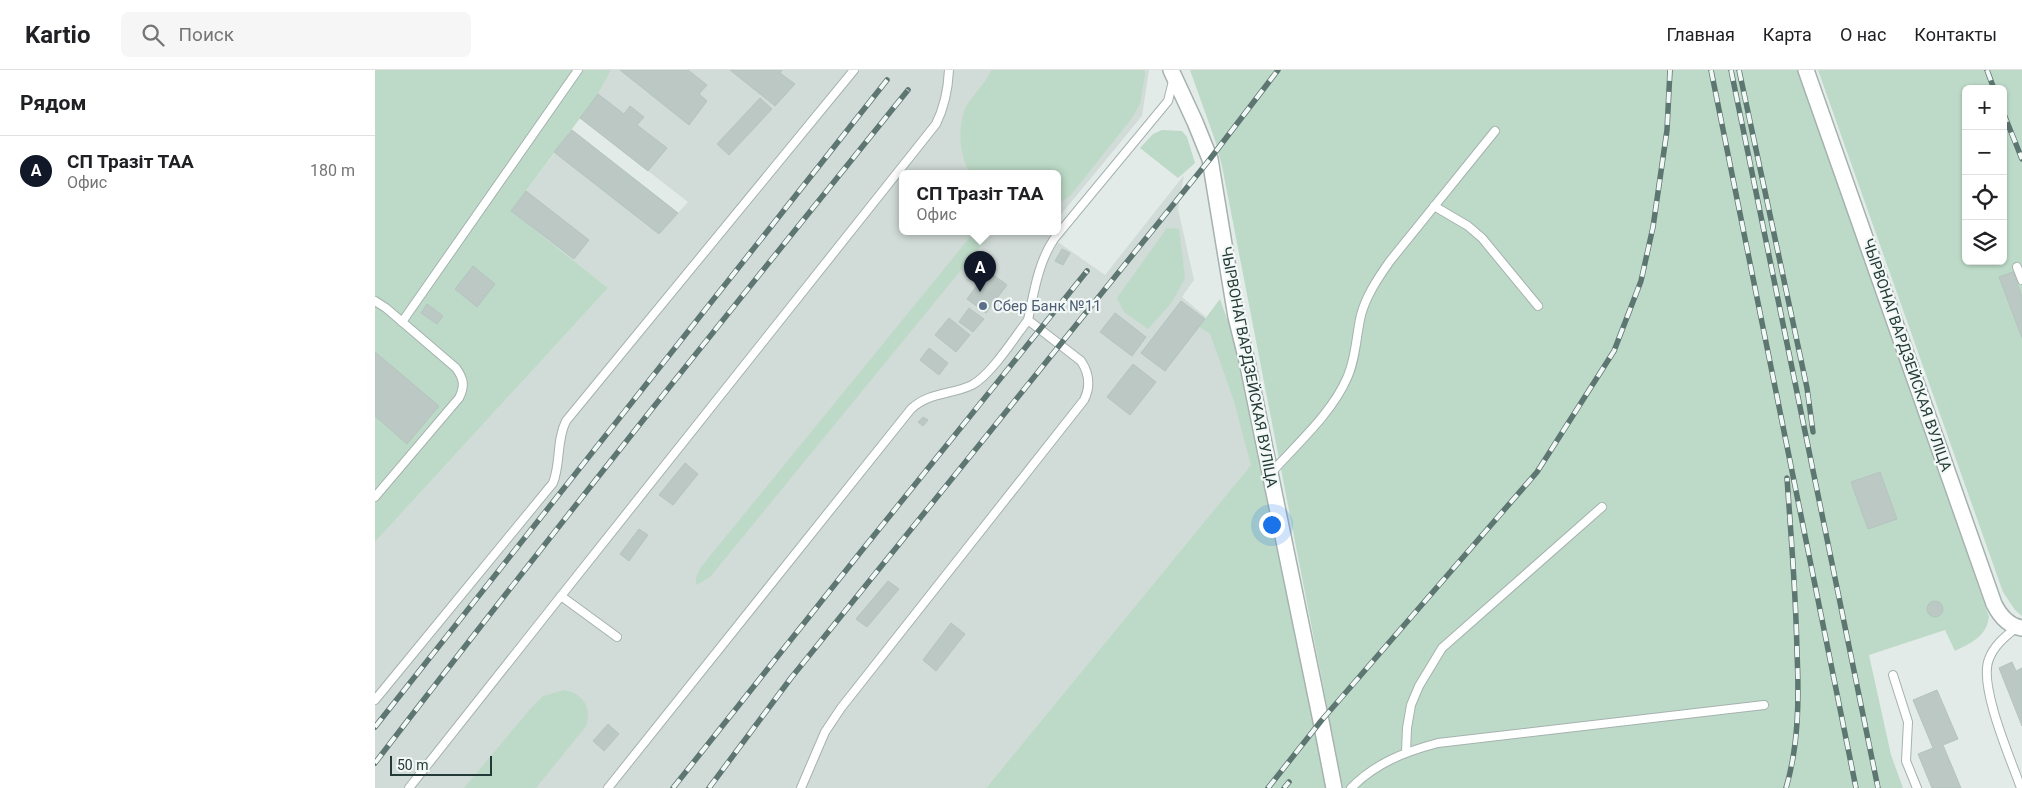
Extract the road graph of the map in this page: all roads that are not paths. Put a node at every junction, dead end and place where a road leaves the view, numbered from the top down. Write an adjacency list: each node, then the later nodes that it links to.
1 (578, 70): 17 (lane)
2 (854, 70): 25 (lane)
3 (949, 70): 7 (lane)
4 (1806, 70): 22 (street, ЧЫРВОНАГВАРДЗЕЙСКАЯ ВУЛІЦА)
5 (1172, 73): 10 (lane); 18 (street, ЧЫРВОНАГВАРДЗЕЙСКАЯ ВУЛІЦА)
6 (1495, 131): 9 (lane)
7 (899, 170)
8 (899, 171): 21 (lane)
9 (1434, 206): 15 (lane); 18 (lane)
10 (1061, 232)
11 (1059, 235): 16 (lane)
12 (2017, 267): 13 (lane)
13 (2022, 280)
14 (375, 301): 17 (lane)
15 (1538, 306)
16 (1028, 320): 29 (lane); 30 (lane)
17 (402, 322): 19 (lane)
18 (1270, 474): 31 (street, ЧЫРВОНАГВАРДЗЕЙСКАЯ ВУЛІЦА)
19 (375, 497)
20 (1602, 507): 27 (lane)
21 (561, 596): 23 (lane); 28 (lane)
22 (2019, 628): 34 (lane)
23 (617, 637)
24 (1893, 675): 33 (lane)
25 (375, 700)
26 (1764, 704): 27 (lane)
27 (1406, 752): 32 (lane)
28 (409, 788)
29 (608, 788)
30 (801, 788)
31 (1333, 788)
32 (1351, 788)
33 (1917, 788)
34 (2021, 788)

